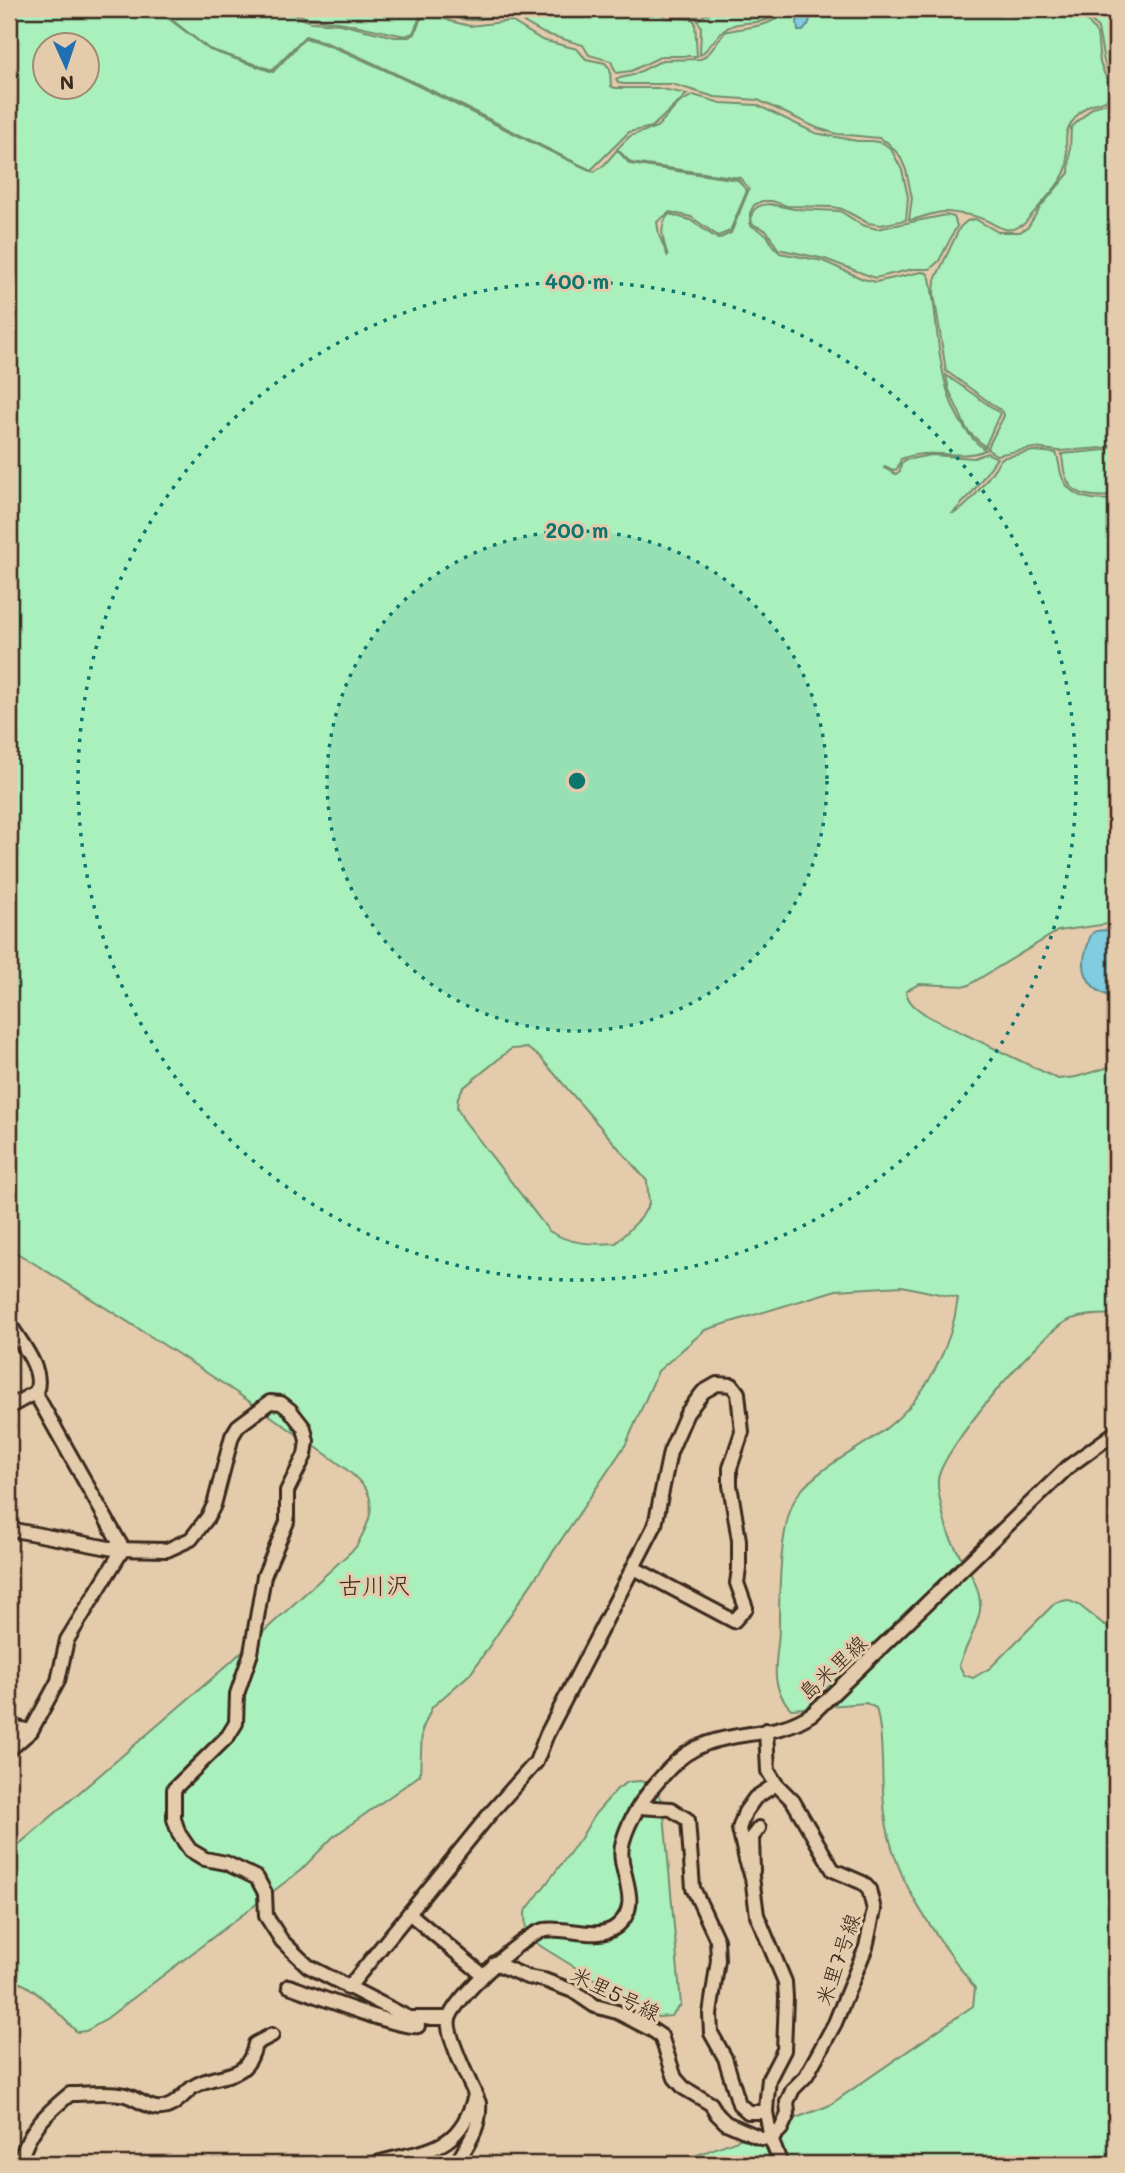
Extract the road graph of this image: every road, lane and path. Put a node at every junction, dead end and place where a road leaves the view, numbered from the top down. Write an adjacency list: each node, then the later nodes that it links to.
1 (9, 1323): 2 (street)
2 (36, 1392): 3 (street); 6 (street)
3 (9, 1407)
4 (1116, 1432): 9 (street, 島米里線)
5 (9, 1529): 6 (street)
6 (123, 1549): 10 (street); 20 (street)
7 (634, 1568): 16 (street)
8 (9, 1726): 10 (street)
9 (766, 1730): 12 (street, 米里7号線); 13 (street, 島米里線)
10 (32, 1731): 11 (street)
11 (9, 1750)
12 (776, 1784): 15 (street); 25 (street, 米里7号線)
13 (639, 1807): 17 (street, 島米里線); 24 (street)
14 (759, 1828): 15 (street)
15 (752, 1880): 24 (street)
16 (410, 1913): 18 (street); 20 (street)
17 (495, 1964): 18 (street, 島米里線); 25 (street, 米里5号線)
18 (483, 1975): 21 (street, 島米里線)
19 (289, 1986): 21 (street)
20 (348, 1988): 21 (street)
21 (449, 2018): 23 (street)
22 (272, 2035): 26 (street)
23 (475, 2095): 27 (street); 28 (street)
24 (766, 2112): 25 (street)
25 (771, 2139): 29 (street)
26 (19, 2164)
27 (373, 2164)
28 (456, 2164)
29 (781, 2164)

